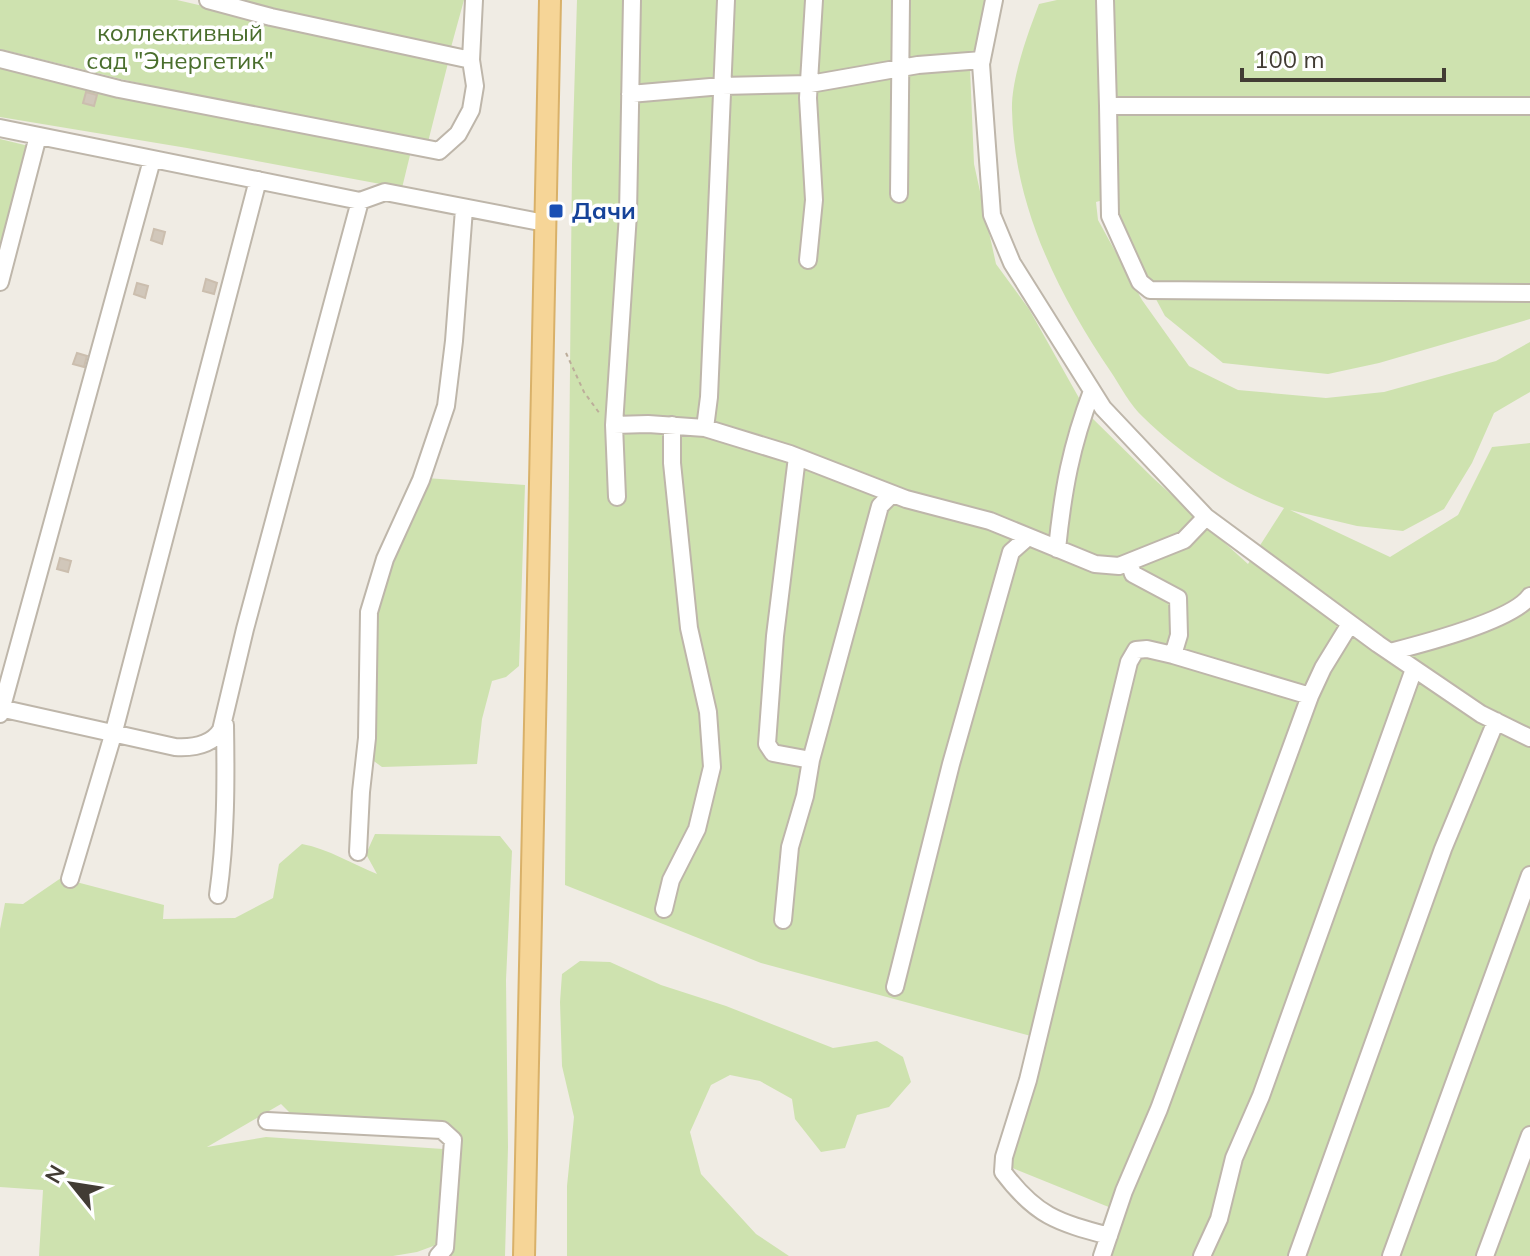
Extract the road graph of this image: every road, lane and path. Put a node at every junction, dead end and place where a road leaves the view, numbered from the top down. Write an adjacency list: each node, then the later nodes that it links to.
1 (208, 0): 11 (lane)
2 (474, 0): 11 (lane)
3 (550, 0): 26 (main road)
4 (632, 0): 16 (lane)
5 (726, 0): 15 (lane)
6 (814, 0): 14 (lane)
7 (901, 0): 13 (lane)
8 (994, 0): 12 (lane)
9 (1105, 0): 17 (lane)
10 (0, 59): 11 (lane)
11 (471, 60)
12 (982, 60): 13 (lane); 31 (lane)
13 (899, 69): 14 (lane); 23 (lane)
14 (810, 84): 15 (lane); 27 (lane)
15 (722, 86): 16 (lane); 34 (lane)
16 (630, 94): 32 (lane)
17 (1108, 106): 18 (lane); 29 (lane)
18 (1530, 106)
19 (0, 128): 20 (lane)
20 (38, 136): 21 (lane); 28 (lane)
21 (152, 160): 22 (lane); 49 (lane)
22 (258, 180): 24 (lane); 51 (lane)
23 (899, 194)
24 (360, 201): 25 (lane); 48 (lane)
25 (464, 209): 26 (lane); 54 (lane)
26 (545, 223): 65 (main road)
27 (808, 260)
28 (0, 282)
29 (1530, 293)
30 (566, 353): 32 (path)
31 (1092, 391): 38 (lane); 40 (lane)
32 (614, 425): 33 (lane); 37 (lane)
33 (672, 425): 34 (lane); 58 (lane)
34 (705, 428): 35 (lane)
35 (797, 457): 36 (lane); 53 (lane)
36 (892, 494): 39 (lane); 53 (lane)
37 (617, 497)
38 (1206, 517): 41 (lane); 43 (lane)
39 (1028, 537): 40 (lane); 60 (lane)
40 (1057, 549): 41 (lane)
41 (1129, 562): 45 (lane)
42 (1530, 596): 44 (lane)
43 (1350, 624): 44 (lane); 47 (lane)
44 (1390, 652): 46 (lane)
45 (1173, 655): 47 (lane); 63 (lane)
46 (1414, 669): 50 (lane); 67 (lane)
47 (1310, 696): 63 (lane)
48 (225, 709): 51 (lane); 57 (lane)
49 (0, 710): 51 (lane)
50 (1496, 721): 52 (lane); 68 (lane)
51 (113, 735): 56 (lane)
52 (1530, 738)
53 (811, 760): 59 (lane)
54 (358, 852)
55 (1530, 875): 69 (lane)
56 (70, 879)
57 (218, 895)
58 (664, 909)
59 (783, 920)
60 (895, 987)
61 (267, 1121): 64 (lane)
62 (1530, 1135): 70 (lane)
63 (1109, 1236): 66 (lane)
64 (438, 1256)
65 (524, 1256)
66 (1102, 1256)
67 (1202, 1256)
68 (1297, 1256)
69 (1391, 1256)
70 (1485, 1256)

